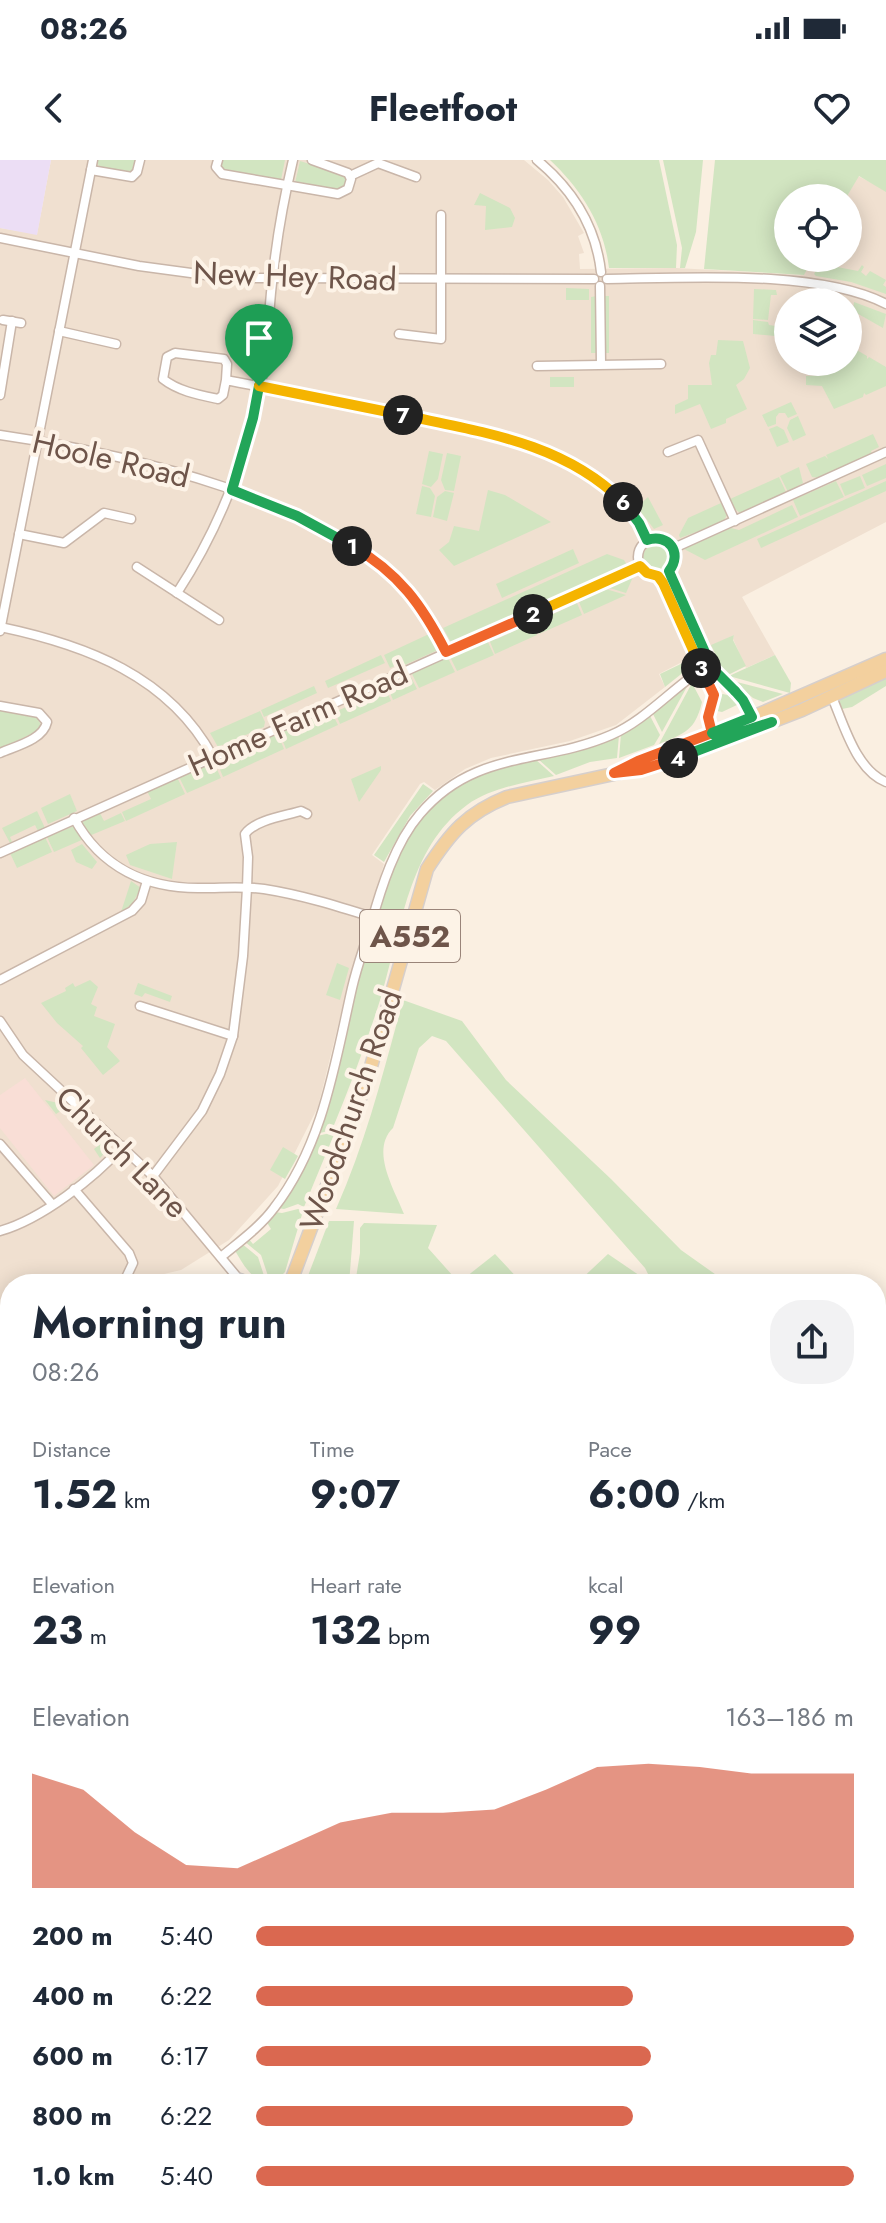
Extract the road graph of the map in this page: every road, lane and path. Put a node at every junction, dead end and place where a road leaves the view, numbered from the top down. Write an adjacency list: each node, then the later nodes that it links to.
1 (140, 160): 6 (street)
2 (218, 160): 9 (street)
3 (293, 160): 9 (street)
4 (312, 160): 7 (street)
5 (537, 160): 14 (street)
6 (92, 165): 12 (street)
7 (350, 176): 8 (street); 9 (street)
8 (416, 177)
9 (287, 186): 13 (street)
10 (441, 215): 15 (street)
11 (0, 238): 12 (street, New Hey Road)
12 (74, 253): 13 (street, New Hey Road); 18 (street)
13 (272, 279): 15 (street, New Hey Road); 27 (street)
14 (600, 279): 15 (street, New Hey Road); 16 (street, New Hey Road); 23 (street)
15 (440, 280): 19 (street)
16 (886, 304)
17 (12, 321): 28 (street)
18 (59, 331): 20 (street); 30 (street)
19 (399, 334)
20 (97, 340): 21 (street); 22 (street)
21 (116, 344)
22 (94, 351)
23 (601, 364): 24 (street); 25 (street)
24 (661, 364)
25 (537, 366)
26 (226, 380): 26 (street); 27 (street)
27 (259, 386): 33 (street); 37 (street)
28 (0, 395)
29 (0, 435): 30 (street, Hoole Road)
30 (38, 441): 33 (street, Hoole Road); 36 (street)
31 (668, 452): 35 (street)
32 (886, 452): 35 (street)
33 (232, 490): 43 (street); 46 (street, Hoole Road)
34 (131, 519): 36 (street)
35 (735, 521): 38 (street)
36 (19, 534): 45 (street)
37 (647, 540): 38 (street); 39 (street)
38 (674, 548): 41 (street)
39 (640, 566): 42 (street); 46 (street, Home Farm Road)
40 (137, 567): 43 (street)
41 (669, 571): 42 (street); 48 (street)
42 (658, 576): 49 (street)
43 (177, 593): 44 (street)
44 (219, 620)
45 (0, 628): 60 (street)
46 (446, 652): 60 (street, Home Farm Road)
47 (886, 659): 52 (main road, Woodchurch Road / A552)
48 (712, 668): 49 (street); 51 (street)
49 (702, 670): 53 (street); 68 (street)
50 (886, 670): 52 (main road); 54 (main road, Woodchurch Road / A552)
51 (728, 685): 53 (street); 56 (street)
52 (810, 693): 56 (main road, Woodchurch Road / A552)
53 (714, 695): 58 (street)
54 (832, 697): 57 (main road, Woodchurch Road / A552); 62 (street)
55 (0, 706): 59 (street)
56 (752, 717): 58 (main road, Woodchurch Road / A552)
57 (772, 722): 58 (street); 61 (main road, Woodchurch Road / A552)
58 (712, 733): 61 (main road, Woodchurch Road / A552)
59 (0, 753)
60 (213, 757): 64 (street, Home Farm Road)
61 (614, 773): 82 (main road, Woodchurch Road / A552)
62 (886, 782)
63 (307, 814): 67 (street)
64 (74, 818): 65 (street, Home Farm Road); 66 (street)
65 (0, 853)
66 (147, 881): 67 (street); 69 (street)
67 (247, 888): 68 (street); 72 (street)
68 (372, 917): 79 (street)
69 (0, 980)
70 (140, 1006): 72 (street)
71 (0, 1021): 74 (street, Church Lane)
72 (233, 1036): 75 (street)
73 (0, 1144): 77 (street)
74 (123, 1146): 75 (street, Church Lane); 76 (street)
75 (153, 1176): 79 (street, Church Lane)
76 (74, 1189): 77 (street); 80 (street)
77 (52, 1204): 78 (street)
78 (0, 1231)
79 (221, 1257): 81 (street, Church Lane)
80 (128, 1274)
81 (235, 1274)
82 (295, 1274)

